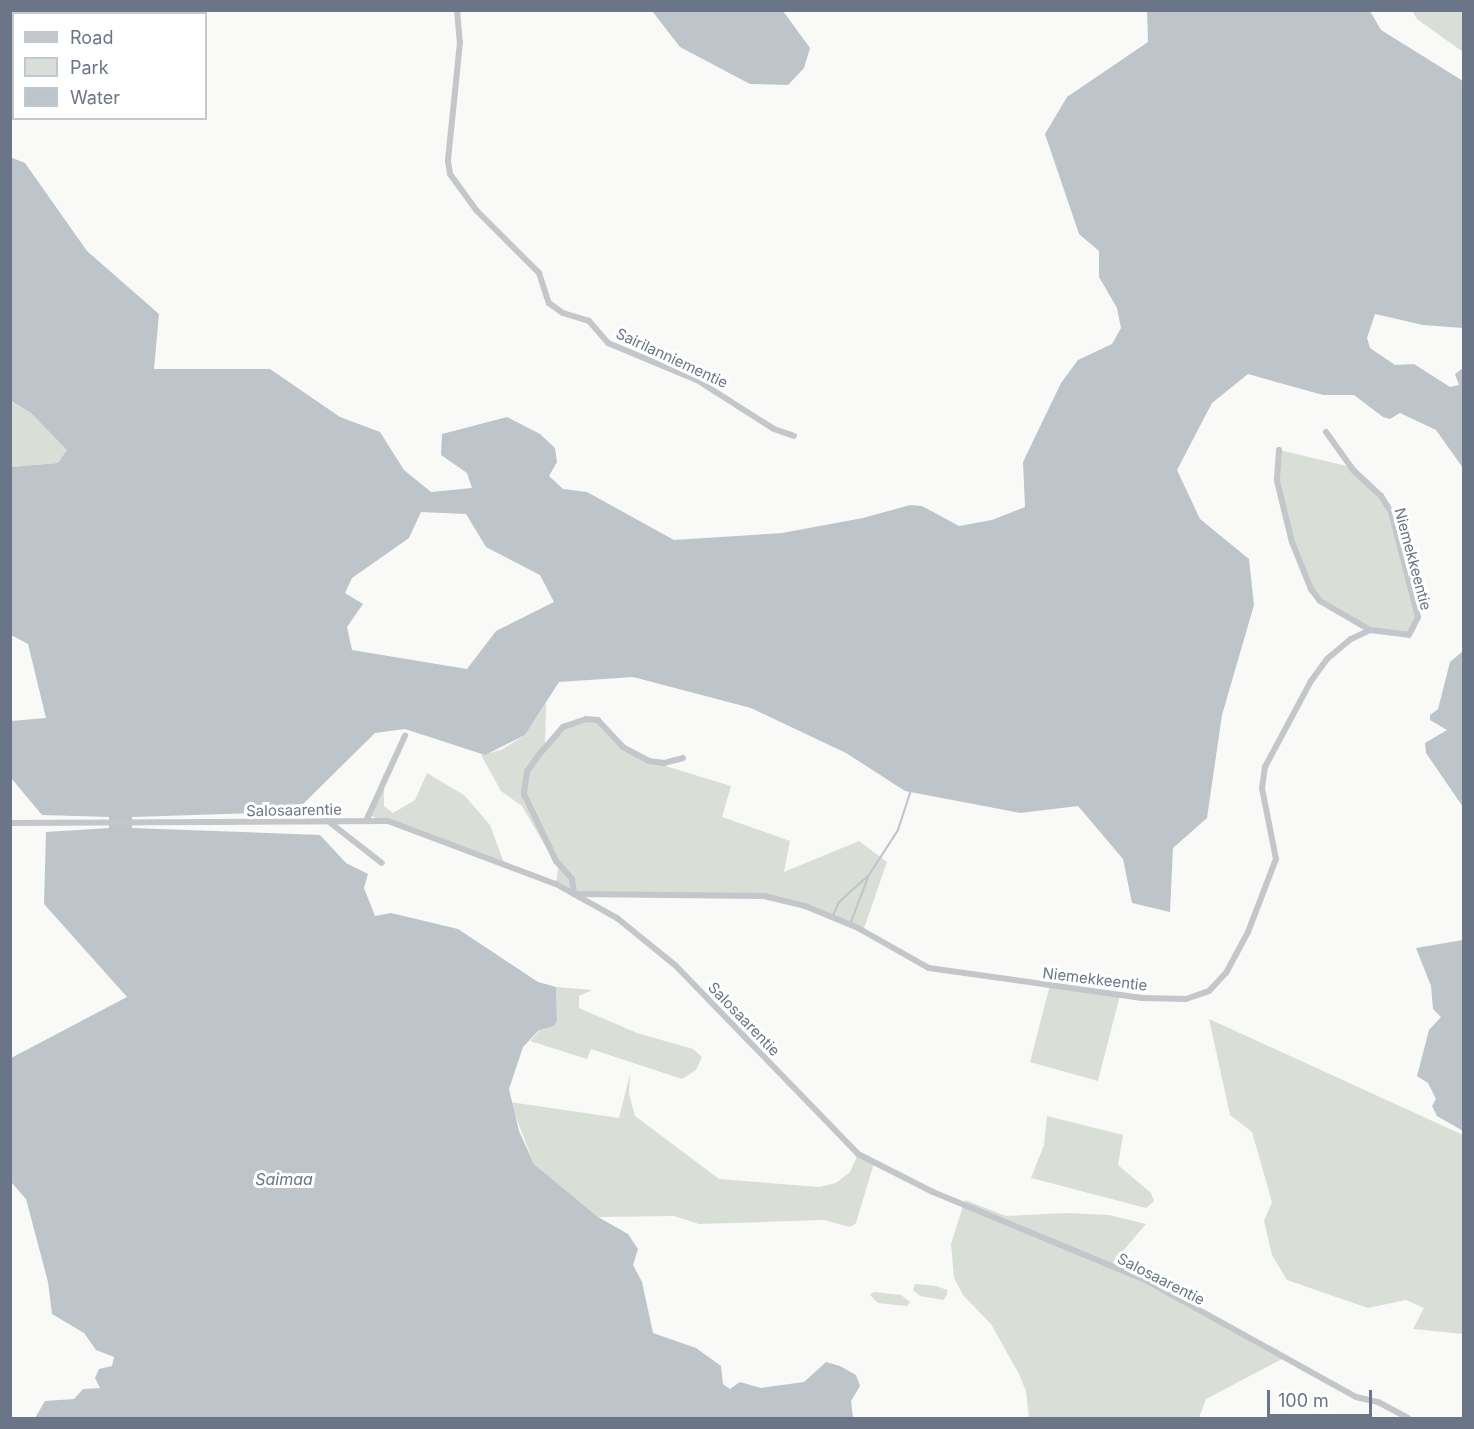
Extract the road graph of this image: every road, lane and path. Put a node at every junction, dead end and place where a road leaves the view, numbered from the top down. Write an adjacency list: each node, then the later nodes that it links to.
1 (457, 10): 3 (street, Sairilanniementie)
2 (1326, 432): 5 (street, Niemekkeentie)
3 (794, 436)
4 (1279, 450): 5 (street, Niemekkeentie)
5 (1370, 630): 12 (street, Niemekkeentie)
6 (405, 736): 9 (street)
7 (683, 758): 12 (street)
8 (327, 821): 9 (street, Salosaarentie); 10 (street, Salosaarentie); 11 (street)
9 (366, 821): 12 (street, Salosaarentie)
10 (10, 823)
11 (382, 863)
12 (574, 894): 13 (street, Salosaarentie)
13 (1408, 1419)

